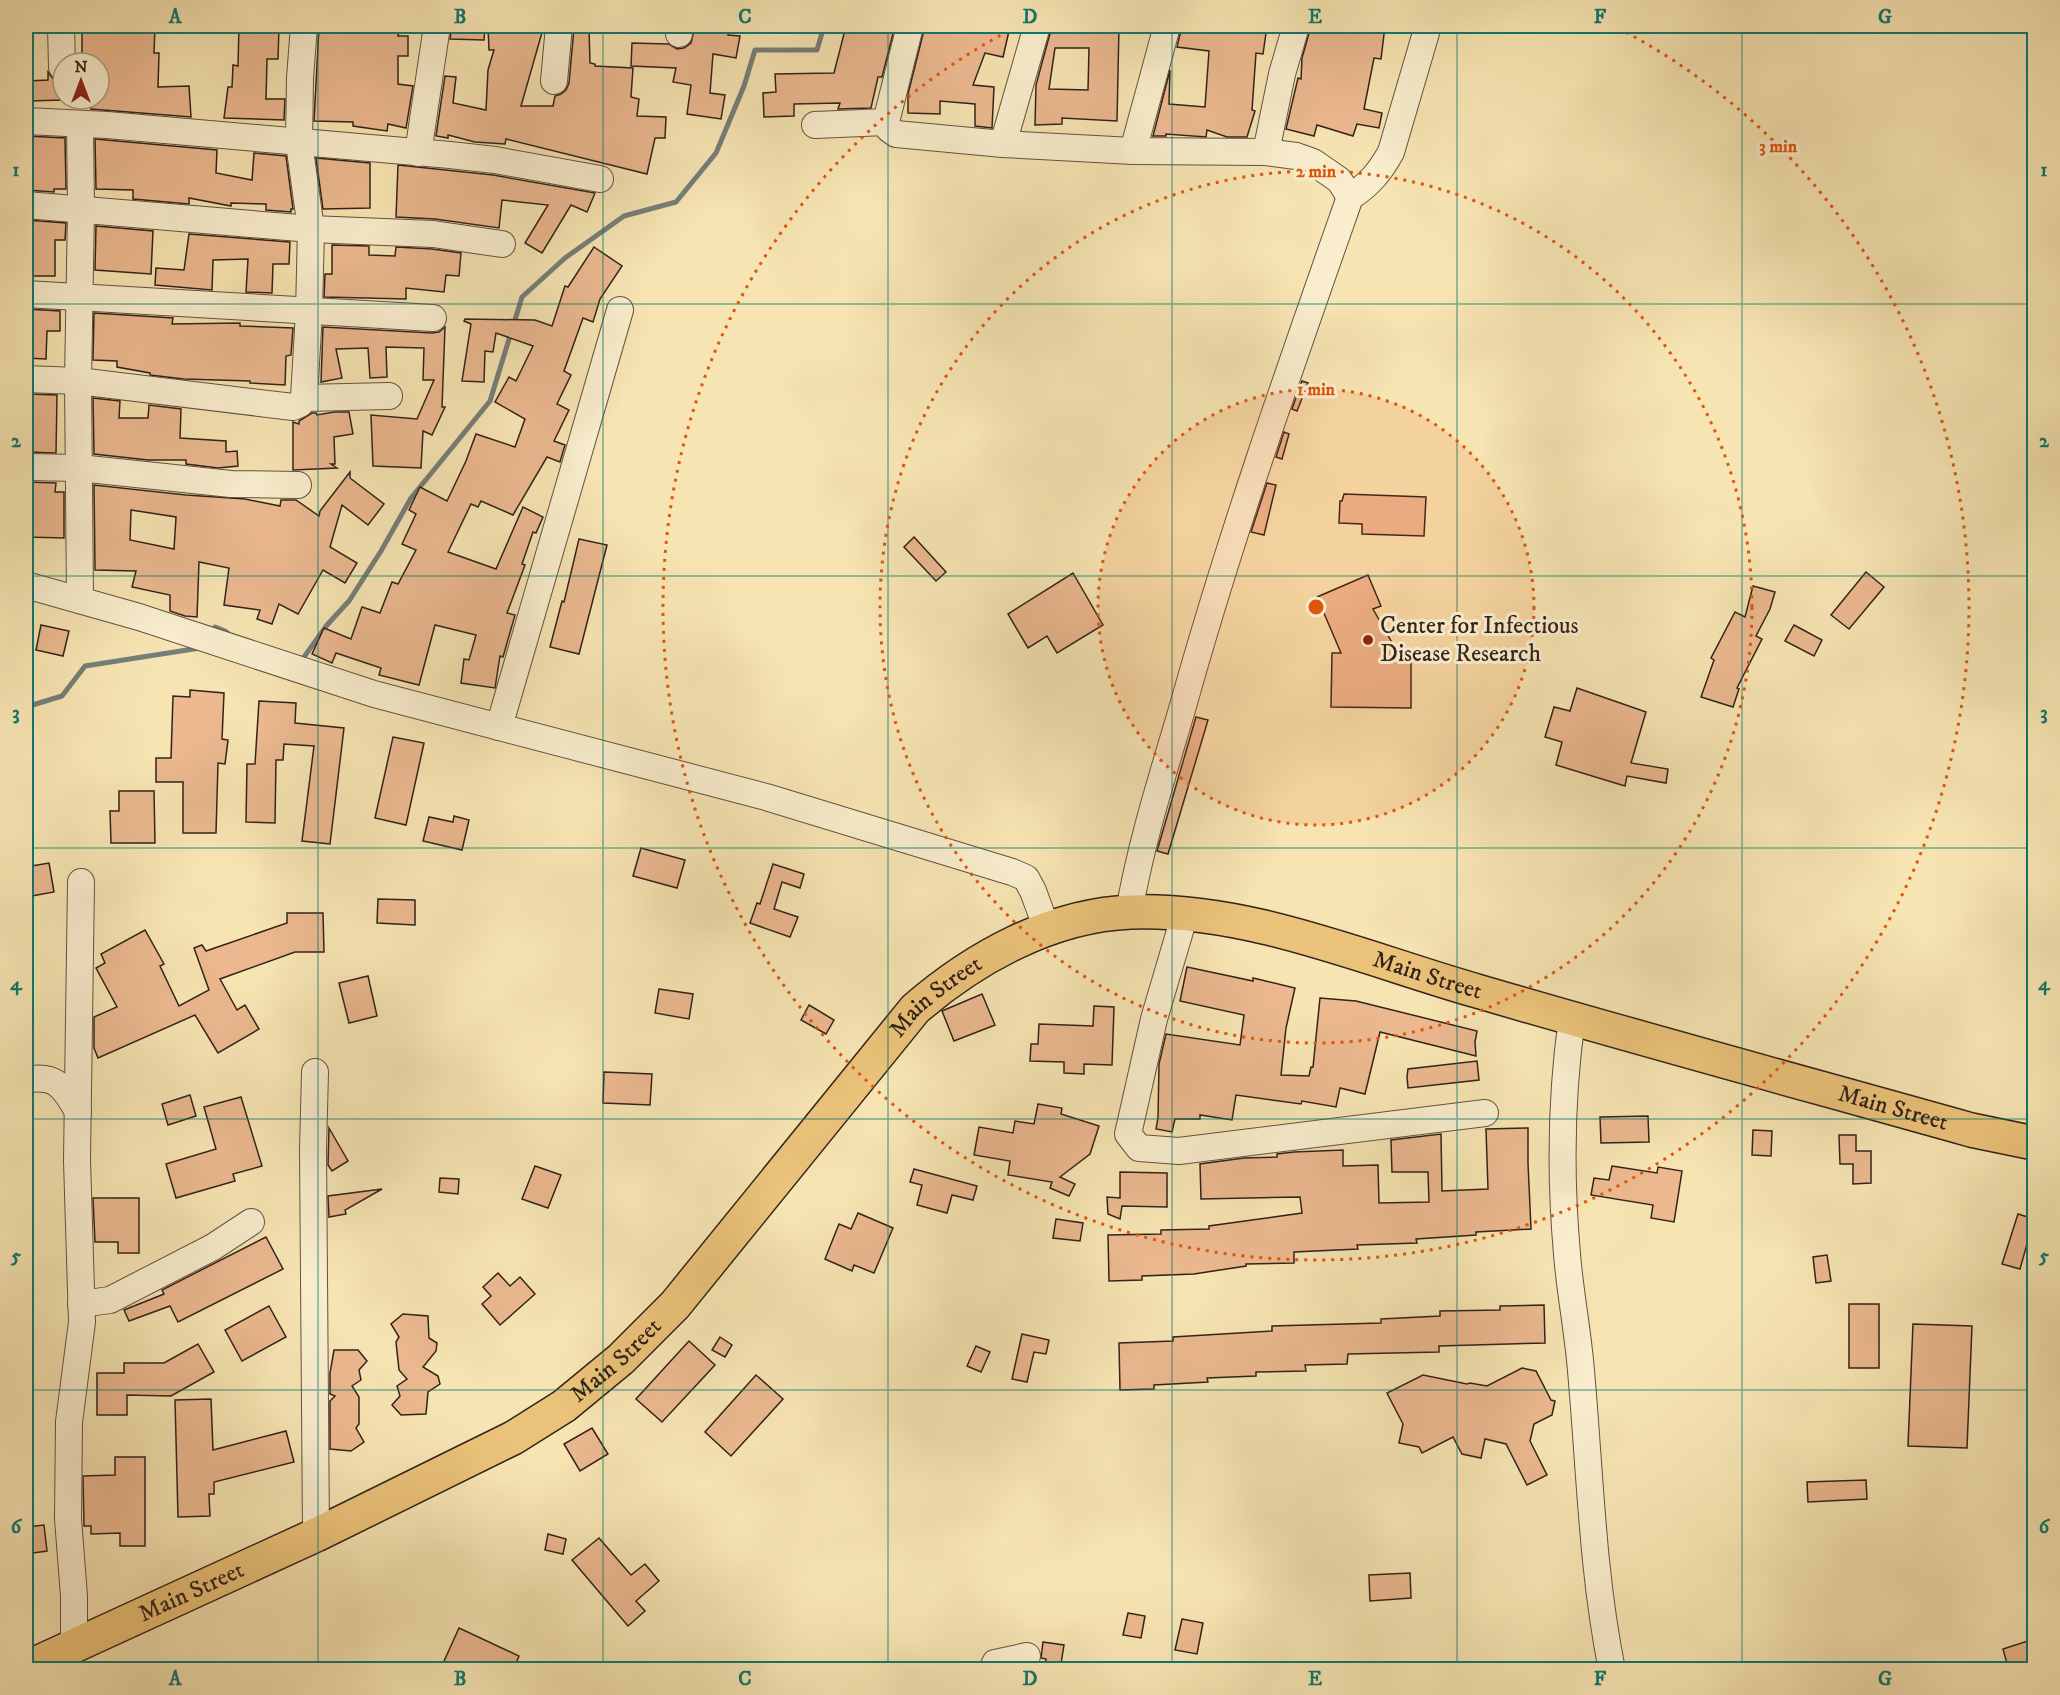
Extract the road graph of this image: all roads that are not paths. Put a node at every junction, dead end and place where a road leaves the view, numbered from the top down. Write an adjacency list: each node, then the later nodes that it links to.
1 (62, 26): 10 (street)
2 (304, 26): 16 (street)
3 (437, 26): 20 (street)
4 (559, 26): 11 (street)
5 (910, 26): 13 (street)
6 (1037, 26): 17 (street)
7 (1167, 26): 18 (street)
8 (1296, 26): 19 (street)
9 (1428, 26): 22 (street)
10 (62, 51)
11 (554, 81)
12 (26, 121): 14 (street)
13 (886, 122): 15 (street); 17 (street)
14 (80, 124): 16 (street); 24 (street)
15 (815, 124)
16 (299, 143): 20 (street); 25 (street)
17 (1003, 144): 18 (street)
18 (1133, 151): 19 (street)
19 (1266, 152): 22 (street)
20 (418, 153): 21 (street)
21 (600, 179)
22 (1350, 197): 43 (street)
23 (26, 205): 24 (street)
24 (81, 209): 25 (street); 28 (street)
25 (311, 229): 26 (street); 30 (street)
26 (502, 243)
27 (26, 294): 28 (street)
28 (78, 298): 30 (street); 33 (street)
29 (620, 310): 41 (street)
30 (309, 312): 31 (street); 35 (street)
31 (433, 318)
32 (26, 379): 33 (street)
33 (78, 381): 35 (street); 37 (street)
34 (389, 396): 35 (street)
35 (304, 398)
36 (26, 466): 37 (street)
37 (79, 468): 38 (street); 40 (street)
38 (298, 485)
39 (26, 585): 40 (street)
40 (80, 600): 41 (street)
41 (499, 727): 45 (street)
42 (81, 882): 49 (street)
43 (1129, 912): 44 (main road, Main Street); 45 (main road, Main Street)
44 (1185, 914): 46 (main road, Main Street); 50 (street)
45 (1047, 929): 54 (main road, Main Street)
46 (1572, 1018): 51 (main road, Main Street); 58 (street)
47 (315, 1072): 54 (street)
48 (26, 1080): 49 (street)
49 (78, 1112): 53 (street)
50 (1485, 1113)
51 (2034, 1143)
52 (251, 1222): 53 (street)
53 (81, 1304): 56 (street)
54 (316, 1535): 56 (main road, Main Street)
55 (1027, 1656): 57 (street)
56 (54, 1661)
57 (992, 1670)
58 (1612, 1670)

